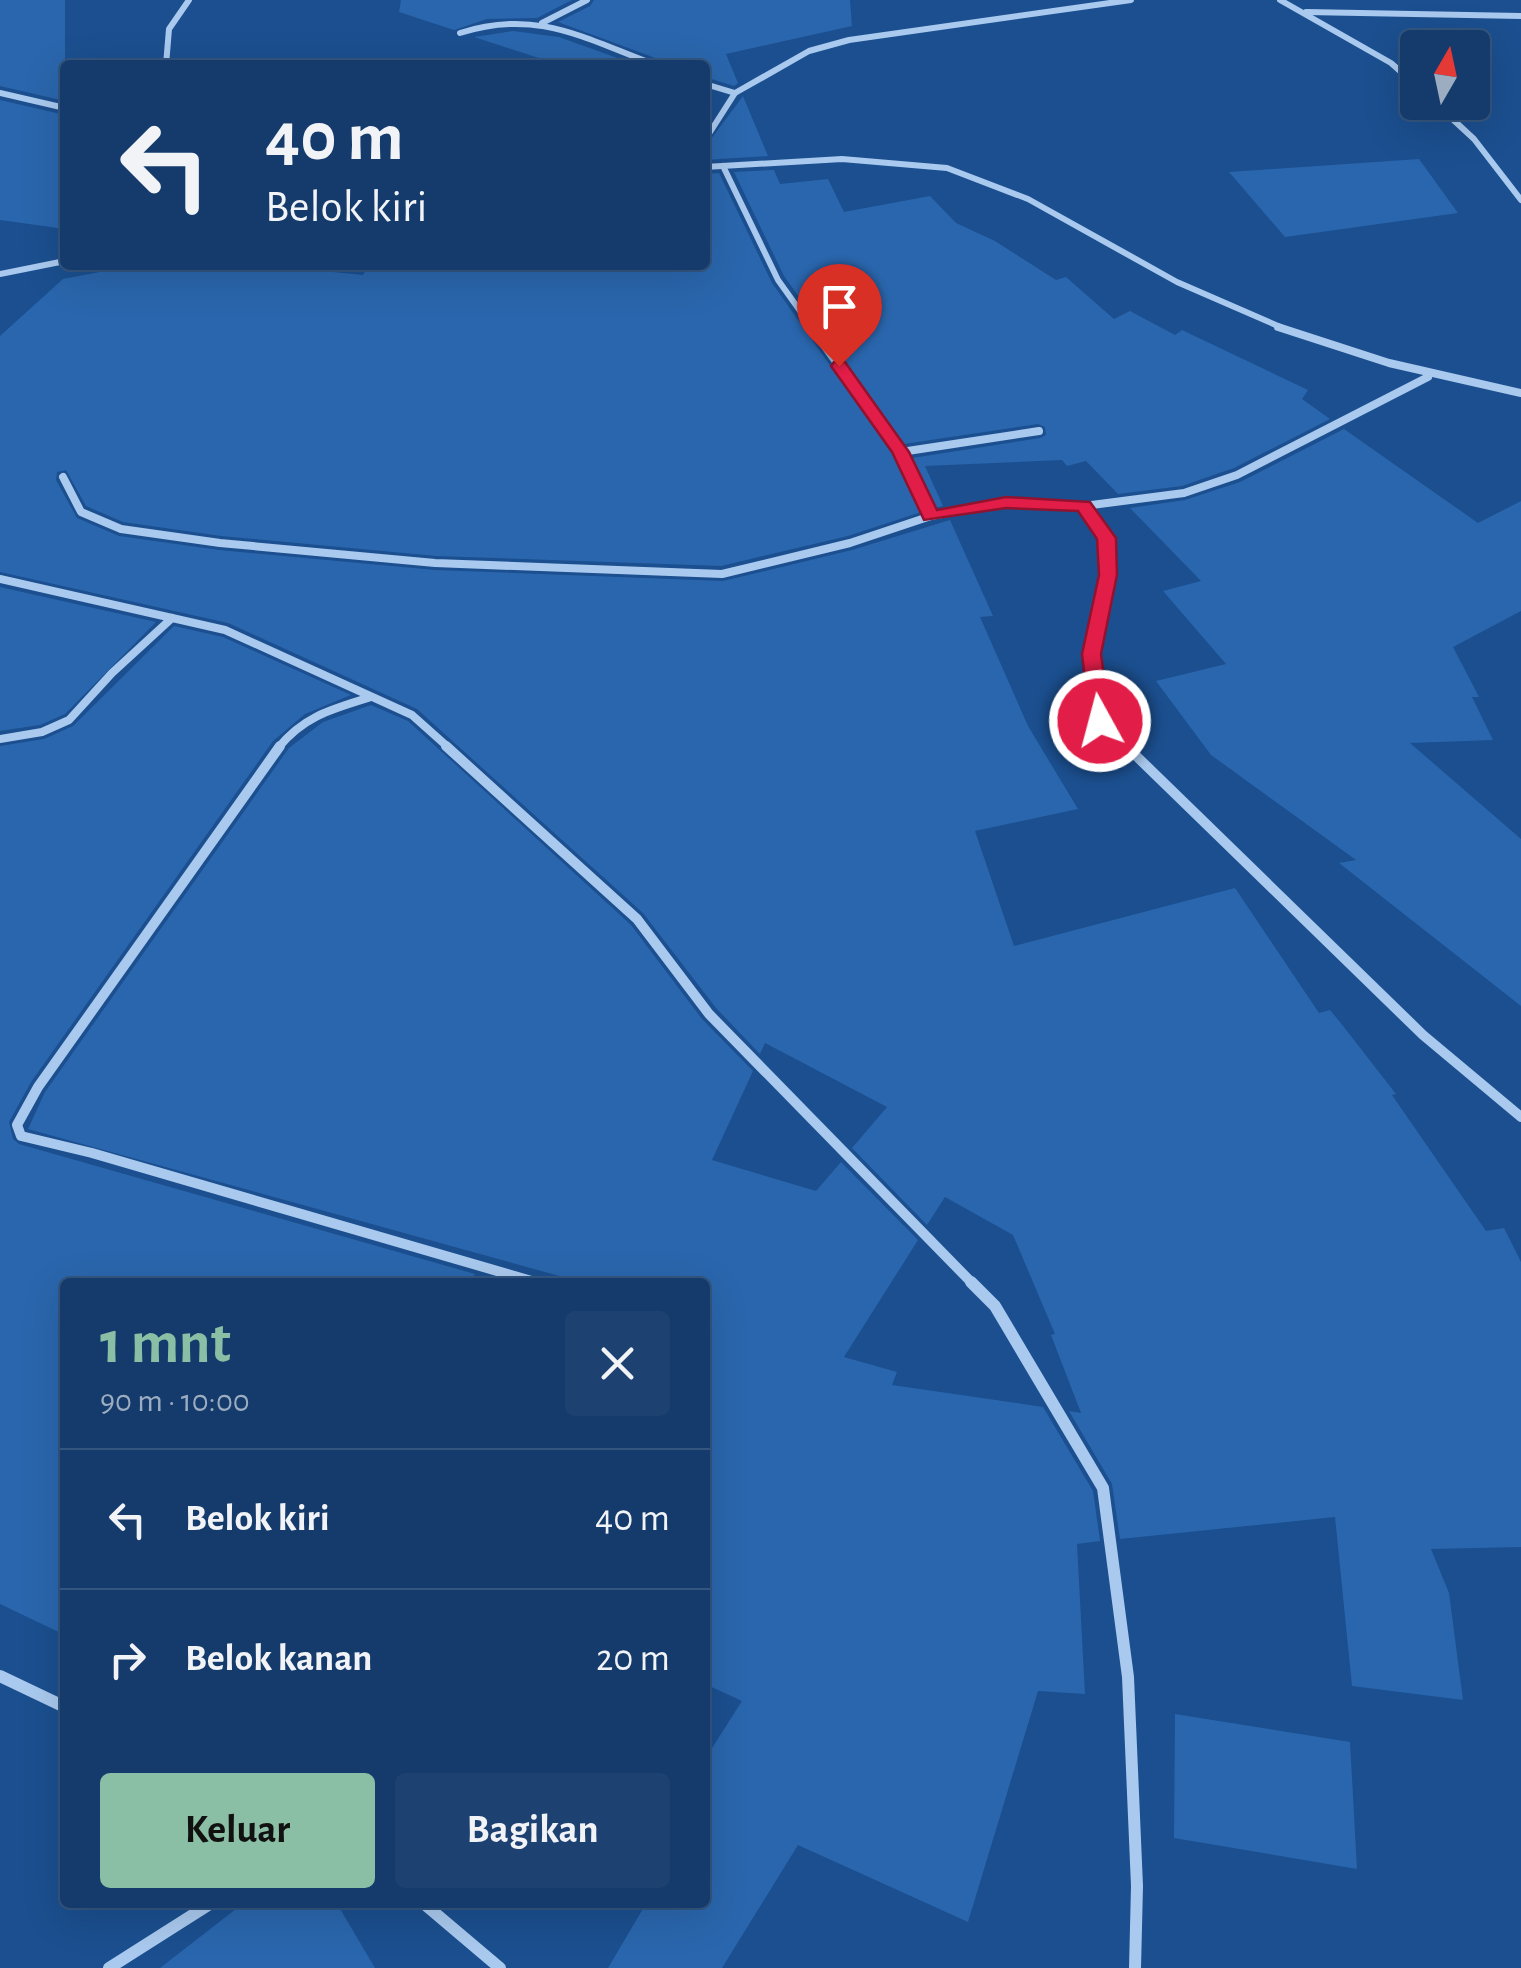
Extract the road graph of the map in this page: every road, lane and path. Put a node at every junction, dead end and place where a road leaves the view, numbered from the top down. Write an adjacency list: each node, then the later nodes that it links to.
1 (188, 0): 9 (street)
2 (587, 0): 7 (street)
3 (1131, 0): 14 (street)
4 (1280, 0): 5 (street)
5 (1306, 12): 6 (street); 11 (street)
6 (1521, 16)
7 (542, 22): 8 (street); 10 (street)
8 (460, 32)
9 (166, 60)
10 (643, 60)
11 (1400, 72)
12 (710, 86): 14 (street)
13 (0, 94): 15 (street)
14 (735, 94): 17 (street)
15 (60, 107)
16 (1453, 120): 20 (street)
17 (710, 132)
18 (723, 166): 19 (street); 23 (street); 26 (street)
19 (710, 167)
20 (1521, 200)
21 (60, 262): 22 (street)
22 (0, 274)
23 (1428, 377): 24 (street); 28 (street)
24 (1521, 392)
25 (1039, 431): 26 (street)
26 (901, 452): 29 (street)
27 (63, 477): 29 (street)
28 (1084, 506): 29 (street); 34 (street)
29 (931, 516)
30 (0, 579): 31 (street)
31 (172, 618): 32 (street); 33 (street)
32 (372, 697): 35 (street); 42 (street)
33 (0, 739)
34 (1521, 1117)
35 (521, 1278)
36 (0, 1676): 37 (street)
37 (60, 1705)
38 (204, 1908): 40 (street)
39 (429, 1908): 41 (street)
40 (110, 1968)
41 (500, 1968)
42 (1135, 1968)

